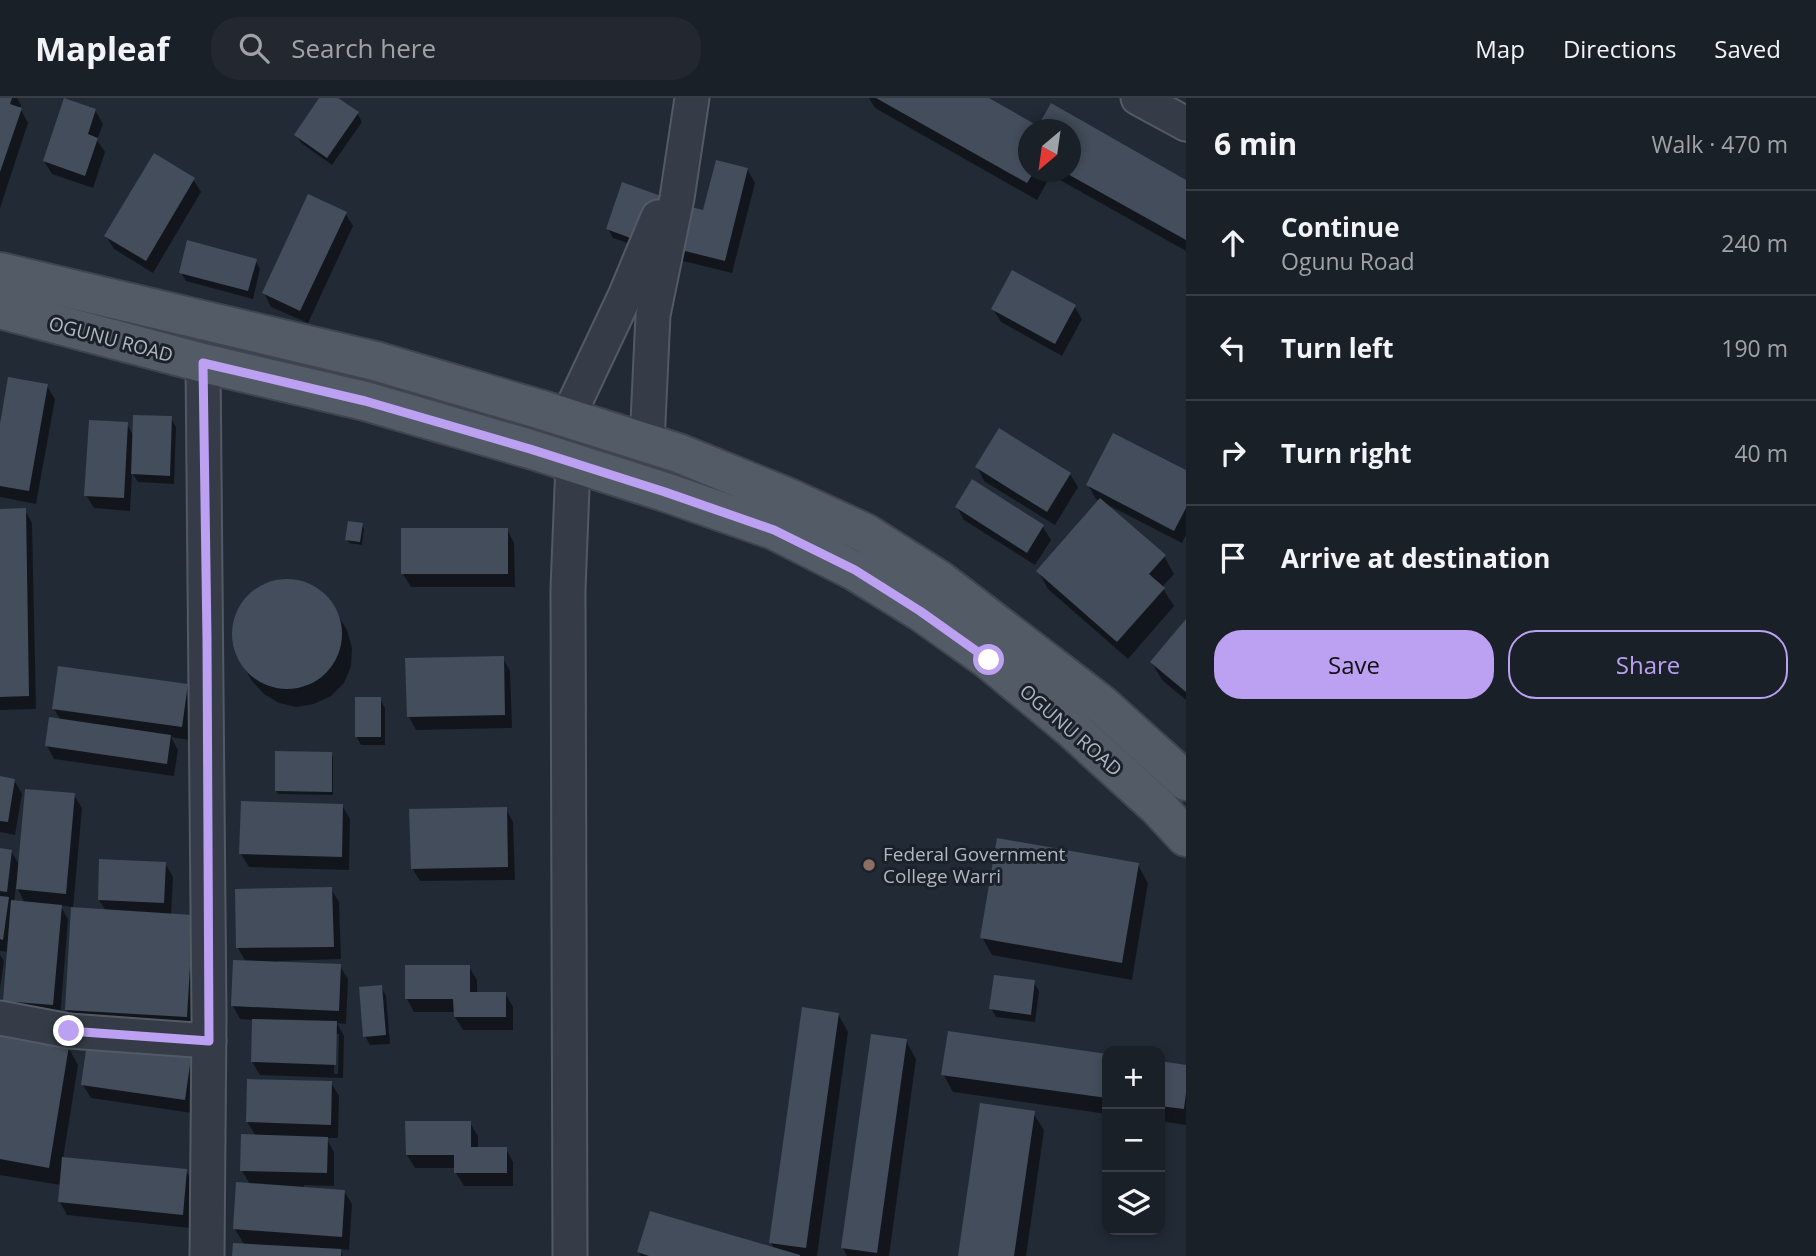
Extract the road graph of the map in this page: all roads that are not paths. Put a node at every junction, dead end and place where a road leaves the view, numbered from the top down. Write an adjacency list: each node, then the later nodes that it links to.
1 (1138, 98): 3 (street)
2 (690, 110): 7 (street); 8 (street)
3 (1186, 124)
4 (0, 272): 7 (main road, OGUNU ROAD)
5 (0, 309): 6 (main road, OGUNU ROAD)
6 (203, 363): 9 (main road, OGUNU ROAD); 13 (street)
7 (566, 419): 8 (main road, OGUNU ROAD)
8 (647, 443): 10 (main road, OGUNU ROAD)
9 (573, 463): 11 (main road, OGUNU ROAD); 15 (street)
10 (1186, 781)
11 (1186, 837)
12 (0, 1018): 13 (street)
13 (209, 1041): 14 (street)
14 (207, 1256)
15 (570, 1256)

